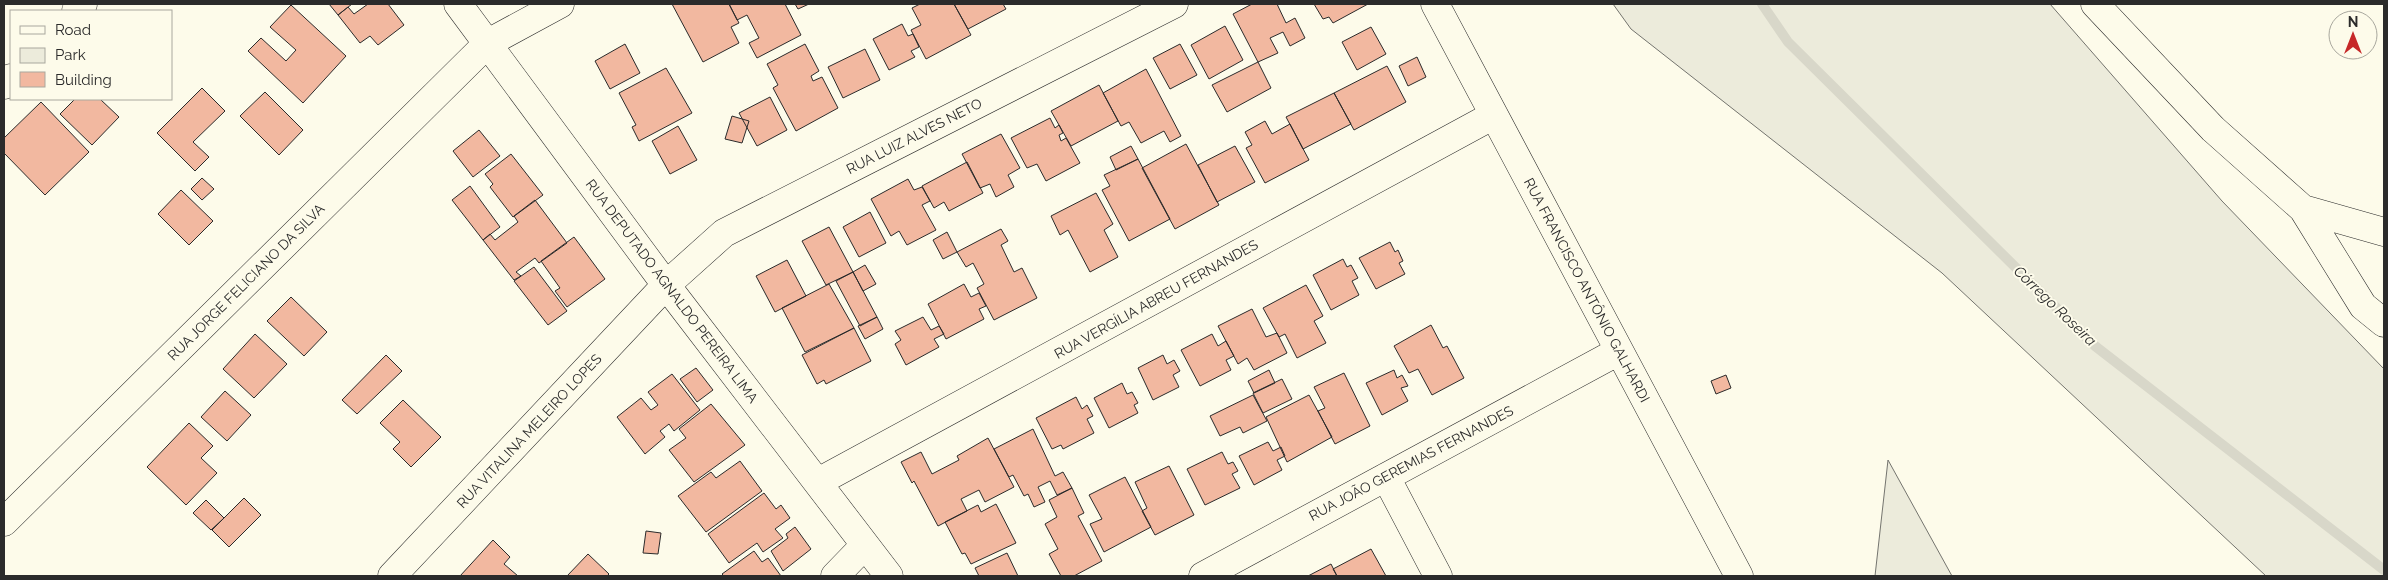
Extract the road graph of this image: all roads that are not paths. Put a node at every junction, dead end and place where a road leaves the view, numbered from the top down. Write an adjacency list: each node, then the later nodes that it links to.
1 (458, 4): 6 (street, RUA DEPUTADO AGNALDO PEREIRA LIMA)
2 (560, 4): 6 (street, RUA JORGE FELICIANO DA SILVA)
3 (1174, 4): 10 (street, RUA LUIZ ALVES NETO)
4 (1435, 4): 7 (street, RUA FRANCISCO ANTÔNIO GALHARDI)
5 (2095, 4): 8 (street)
6 (488, 43): 10 (street, RUA DEPUTADO AGNALDO PEREIRA LIMA); 15 (street, RUA JORGE FELICIANO DA SILVA)
7 (1494, 115): 12 (street, RUA FRANCISCO ANTÔNIO GALHARDI); 14 (street, RUA VERGÍLIA ABREU FERNANDES)
8 (2303, 209): 9 (street); 11 (street)
9 (2384, 232)
10 (666, 285): 14 (street, RUA DEPUTADO AGNALDO PEREIRA LIMA); 17 (street, RUA VITALINA MELEIRO LOPES)
11 (2384, 323)
12 (1619, 351): 13 (street, RUA JOÃO GEREMIAS FERNANDES); 22 (street, RUA FRANCISCO ANTÔNIO GALHARDI)
13 (1386, 477): 20 (street, RUA JOÃO GEREMIAS FERNANDES); 21 (street)
14 (818, 482): 16 (street, RUA DEPUTADO AGNALDO PEREIRA LIMA)
15 (4, 522)
16 (865, 545): 18 (street); 19 (street, RUA DEPUTADO AGNALDO PEREIRA LIMA)
17 (392, 576)
18 (835, 576)
19 (889, 576)
20 (1203, 576)
21 (1438, 576)
22 (1740, 576)

